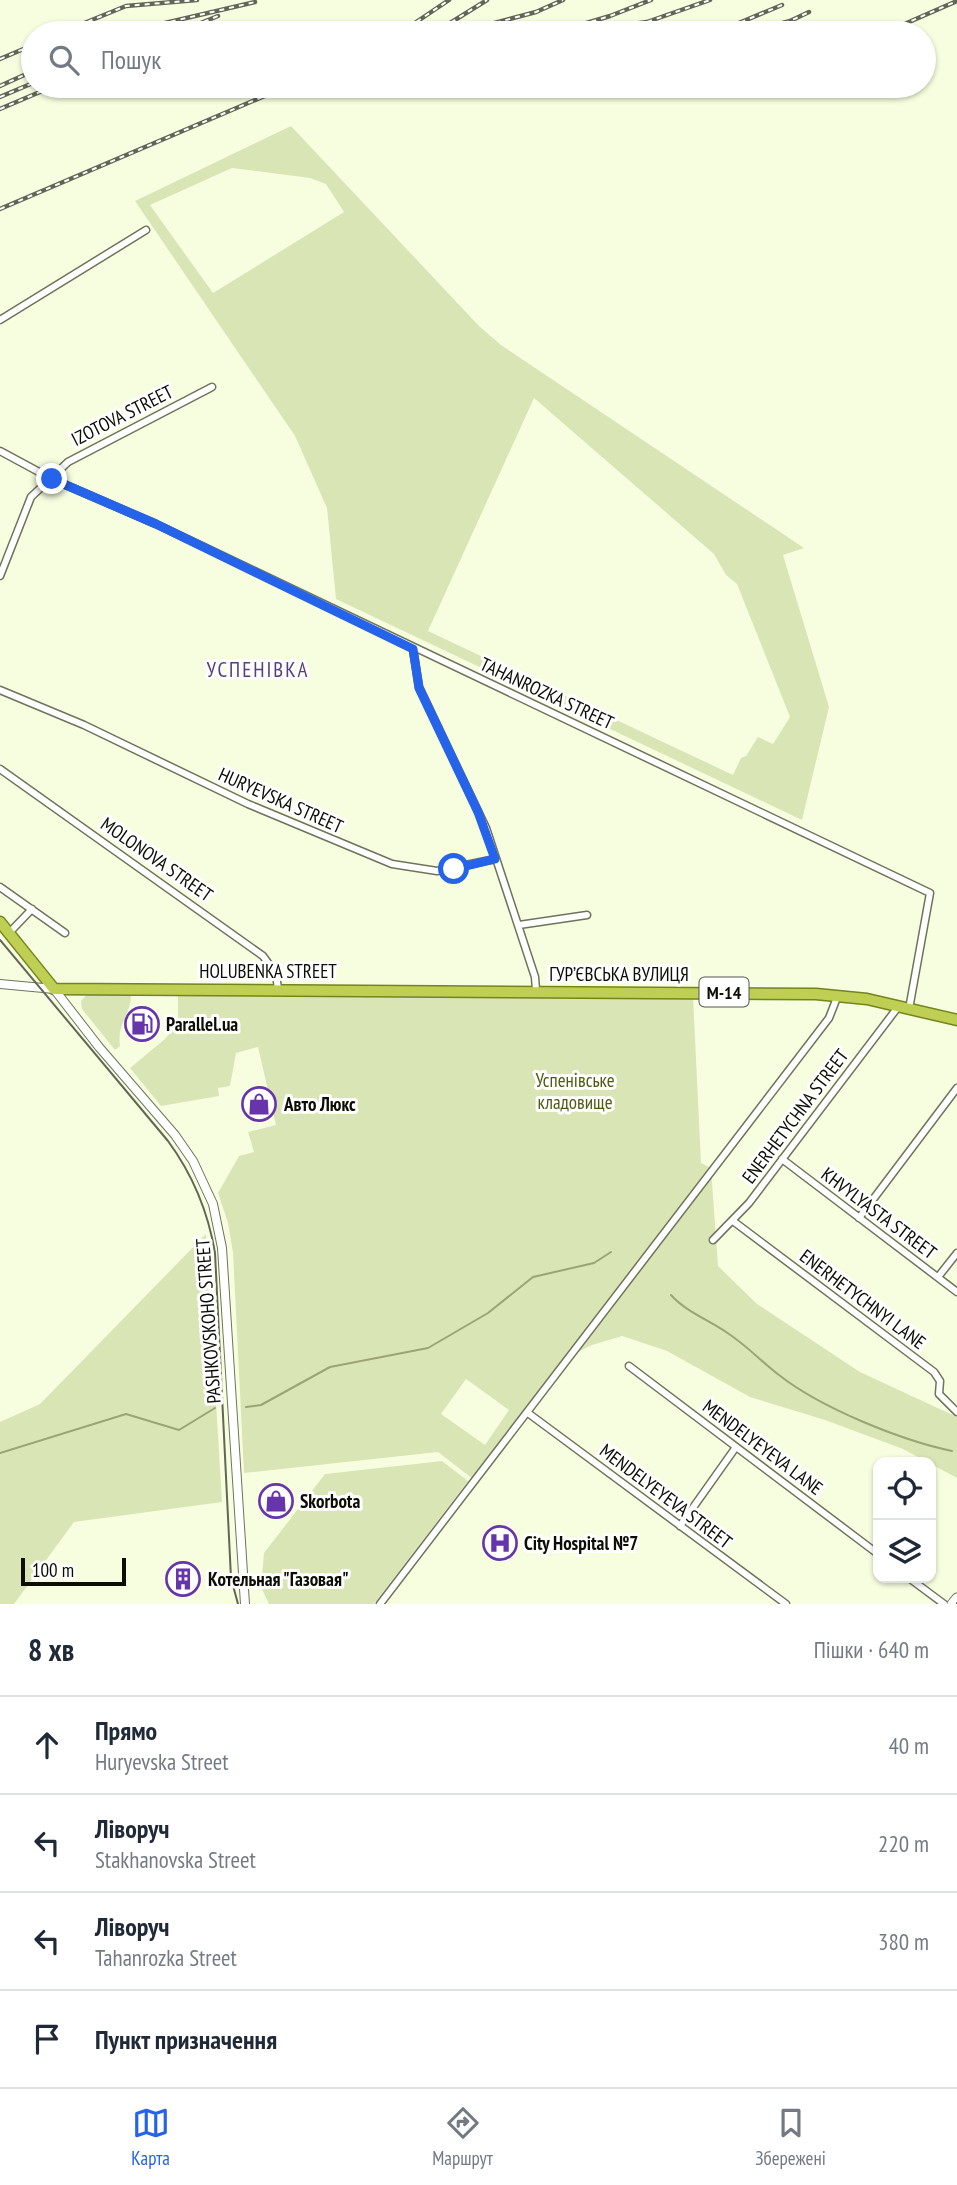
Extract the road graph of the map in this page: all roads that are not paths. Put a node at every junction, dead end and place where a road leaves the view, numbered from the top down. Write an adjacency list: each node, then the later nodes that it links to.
1 (146, 230): 2 (street)
2 (0, 320)
3 (212, 387): 5 (street, IZOTOVA STREET)
4 (0, 451): 5 (street, TAHANROZKA STREET)
5 (52, 479): 6 (street, IZOTOVA STREET); 7 (street, TAHANROZKA STREET)
6 (0, 576)
7 (413, 649): 10 (street); 23 (street, TAHANROZKA STREET)
8 (0, 690): 10 (street, HURYEVSKA STREET)
9 (0, 769): 20 (street, MOLONOVA STREET)
10 (495, 859): 15 (street)
11 (0, 887): 12 (street)
12 (32, 909): 16 (street); 17 (street)
13 (587, 915): 15 (street)
14 (0, 922): 16 (highway, PASHKOVSKOHO STREET)
15 (519, 925): 21 (street)
16 (9, 933): 19 (highway, PASHKOVSKOHO STREET)
17 (65, 933)
18 (0, 984): 19 (street, HOLUBENKA STREET)
19 (54, 989): 20 (highway, HOLUBENKA STREET / М-14); 39 (street, PASHKOVSKOHO STREET)
20 (278, 989): 21 (highway, HOLUBENKA STREET / М-14)
21 (536, 990): 22 (highway, ГУР’ЄВСЬКА ВУЛИЦЯ / М-14)
22 (838, 995): 23 (highway, ГУР’ЄВСЬКА ВУЛИЦЯ / М-14); 35 (street)
23 (903, 1008): 24 (highway, М-14); 26 (street, ENERHETYCHNA STREET)
24 (957, 1020)
25 (957, 1088): 27 (street)
26 (782, 1159): 27 (street, KHVYLYASTA STREET); 28 (street, ENERHETYCHNA STREET)
27 (859, 1218): 31 (street, KHVYLYASTA STREET)
28 (733, 1220): 29 (street, ENERHETYCHNA STREET); 34 (street, ENERHETYCHNYI LANE)
29 (713, 1240)
30 (957, 1253): 31 (street)
31 (939, 1277): 32 (street, KHVYLYASTA STREET)
32 (957, 1292)
33 (629, 1366): 36 (street, MENDELYEYEVA LANE)
34 (957, 1412)
35 (528, 1413): 37 (street, MENDELYEYEVA STREET); 44 (street)
36 (736, 1447): 37 (street); 38 (street, MENDELYEYEVA LANE)
37 (680, 1526): 45 (street, MENDELYEYEVA STREET)
38 (873, 1550)
39 (242, 1581): 42 (street, PASHKOVSKOHO STREET); 43 (street, PASHKOVSKOHO STREET)
40 (916, 1583): 46 (street)
41 (957, 1598): 47 (main road)
42 (239, 1604)
43 (245, 1604)
44 (380, 1604)
45 (786, 1604)
46 (944, 1604)
47 (952, 1604)

